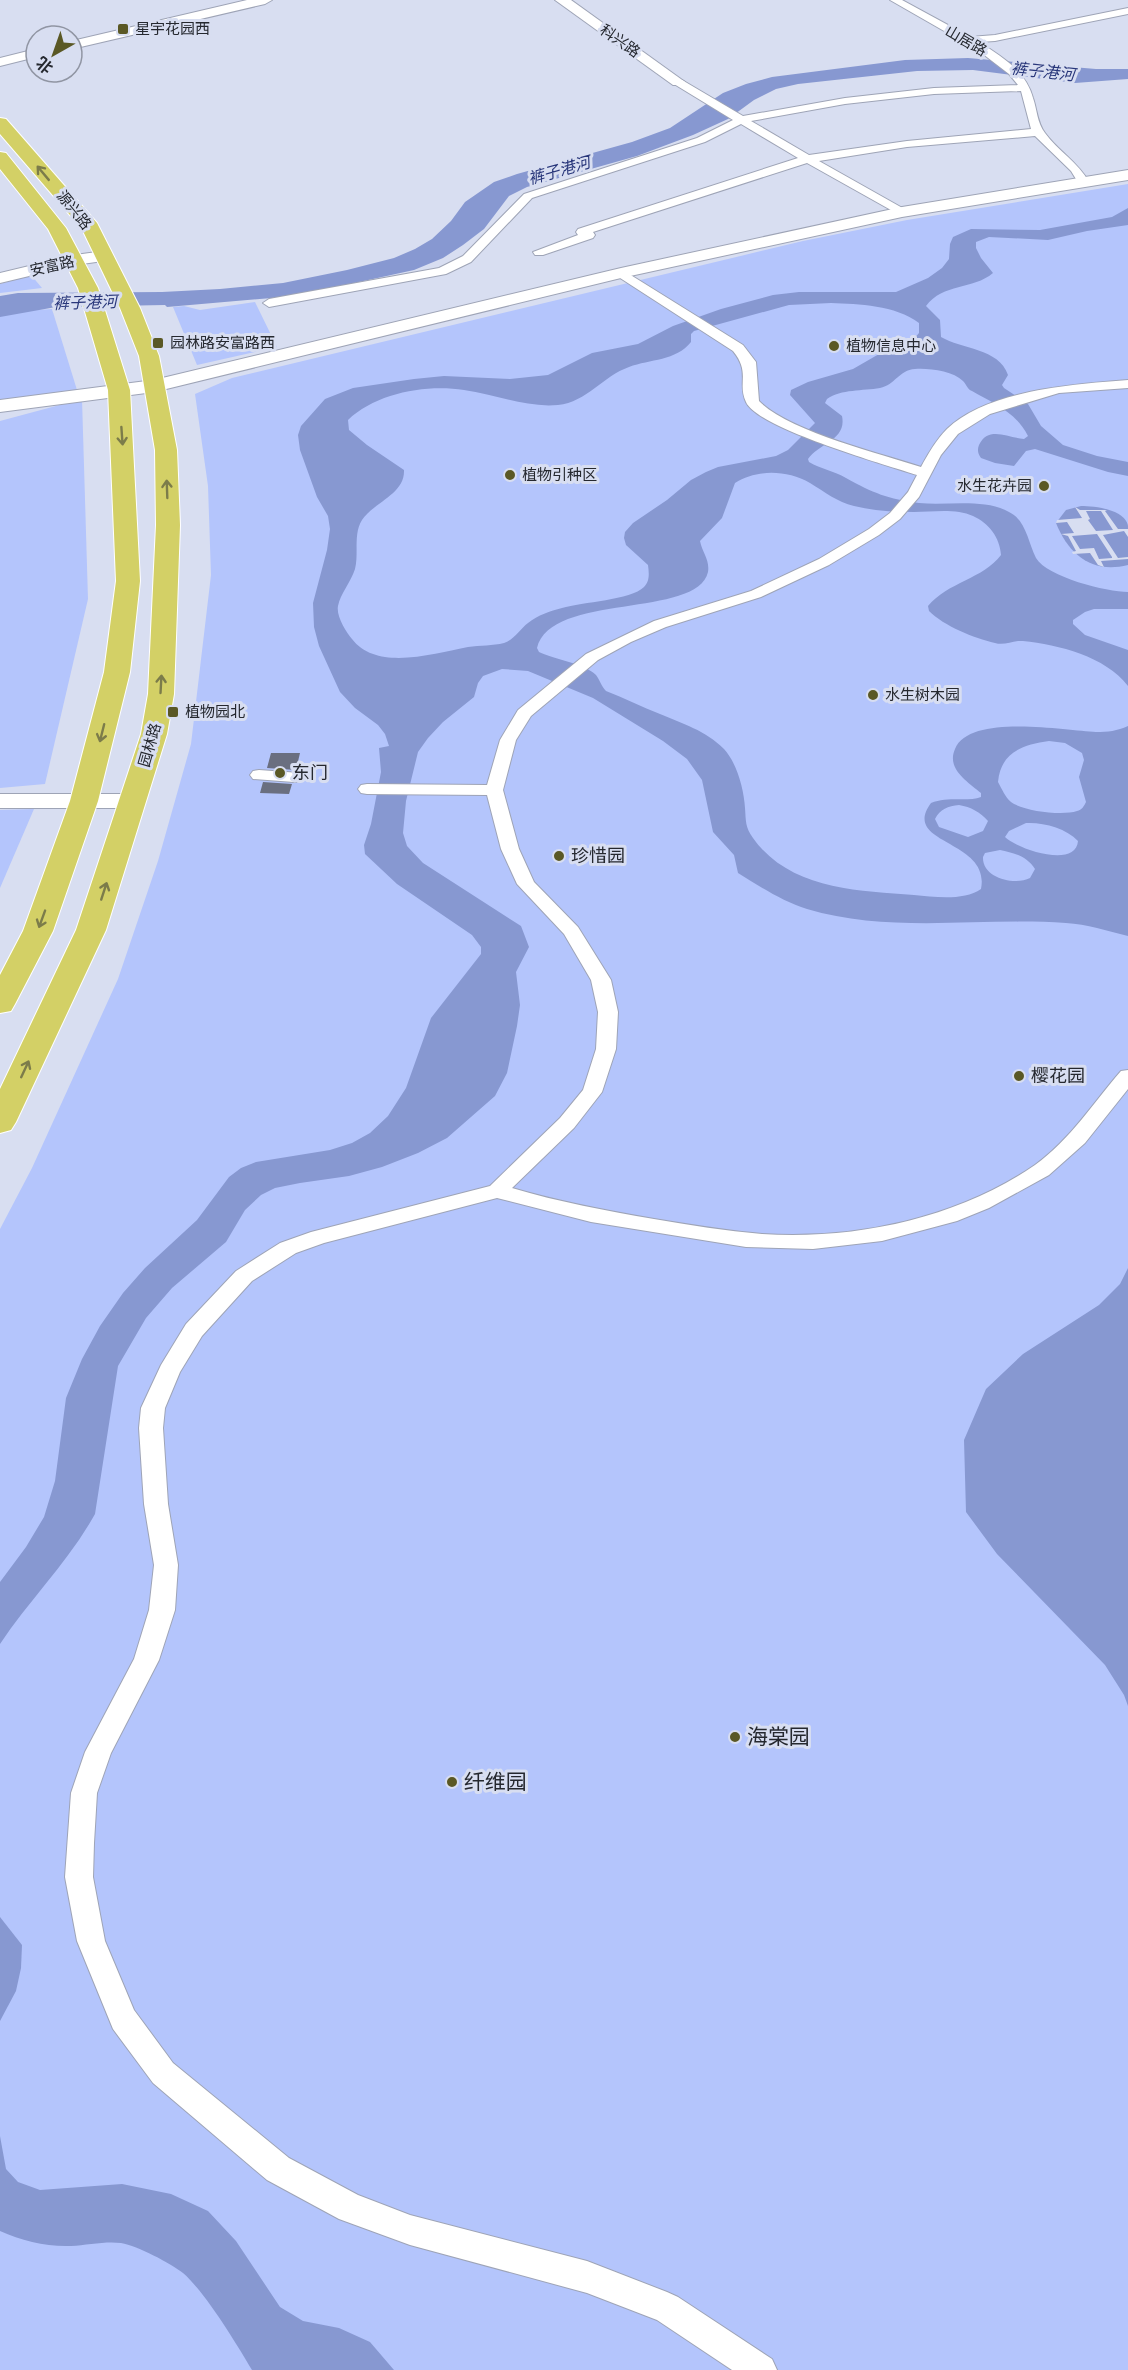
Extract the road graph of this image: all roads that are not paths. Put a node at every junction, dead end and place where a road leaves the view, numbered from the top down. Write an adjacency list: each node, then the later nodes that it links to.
1 (265, 0): 6 (street)
2 (562, 0): 9 (street, 科兴路)
3 (895, 0): 5 (street, 山居路)
4 (1128, 11): 5 (street)
5 (968, 40): 10 (street, 山居路)
6 (84, 42)
7 (24, 56): 8 (street)
8 (0, 62)
9 (678, 82): 11 (street)
10 (1023, 84): 11 (street); 13 (street)
11 (738, 119): 15 (street); 25 (street)
12 (0, 123): 20 (main road, 源兴路, one-way to 12)
13 (1038, 132): 15 (street); 17 (street)
14 (0, 157): 21 (main road, 源兴路)
15 (808, 159): 18 (street); 19 (street)
16 (1128, 175): 17 (street)
17 (1083, 182): 18 (street)
18 (902, 212): 22 (street)
19 (539, 252)
20 (104, 256): 21 (street, 安富路); 24 (main road, 源兴路)
21 (75, 260): 23 (street, 安富路); 28 (main road, 源兴路)
22 (621, 273): 27 (street); 30 (street)
23 (0, 278)
24 (126, 299): 27 (main road, 园林路)
25 (269, 303)
26 (1128, 384): 30 (street)
27 (154, 386): 28 (street); 37 (main road, 园林路, one-way to 27)
28 (119, 390): 29 (street); 36 (main road, one-way to 36)
29 (0, 406)
30 (924, 473): 34 (street)
31 (259, 775): 32 (street)
32 (294, 777)
33 (372, 789): 34 (street)
34 (494, 790): 41 (street)
35 (0, 801): 36 (street)
36 (84, 801): 37 (street); 38 (main road, one-way to 38)
37 (133, 801): 40 (main road, 园林路, one-way to 37)
38 (0, 1004)
39 (1128, 1076): 41 (street)
40 (0, 1122)
41 (497, 1191): 42 (street)
42 (761, 2370)

